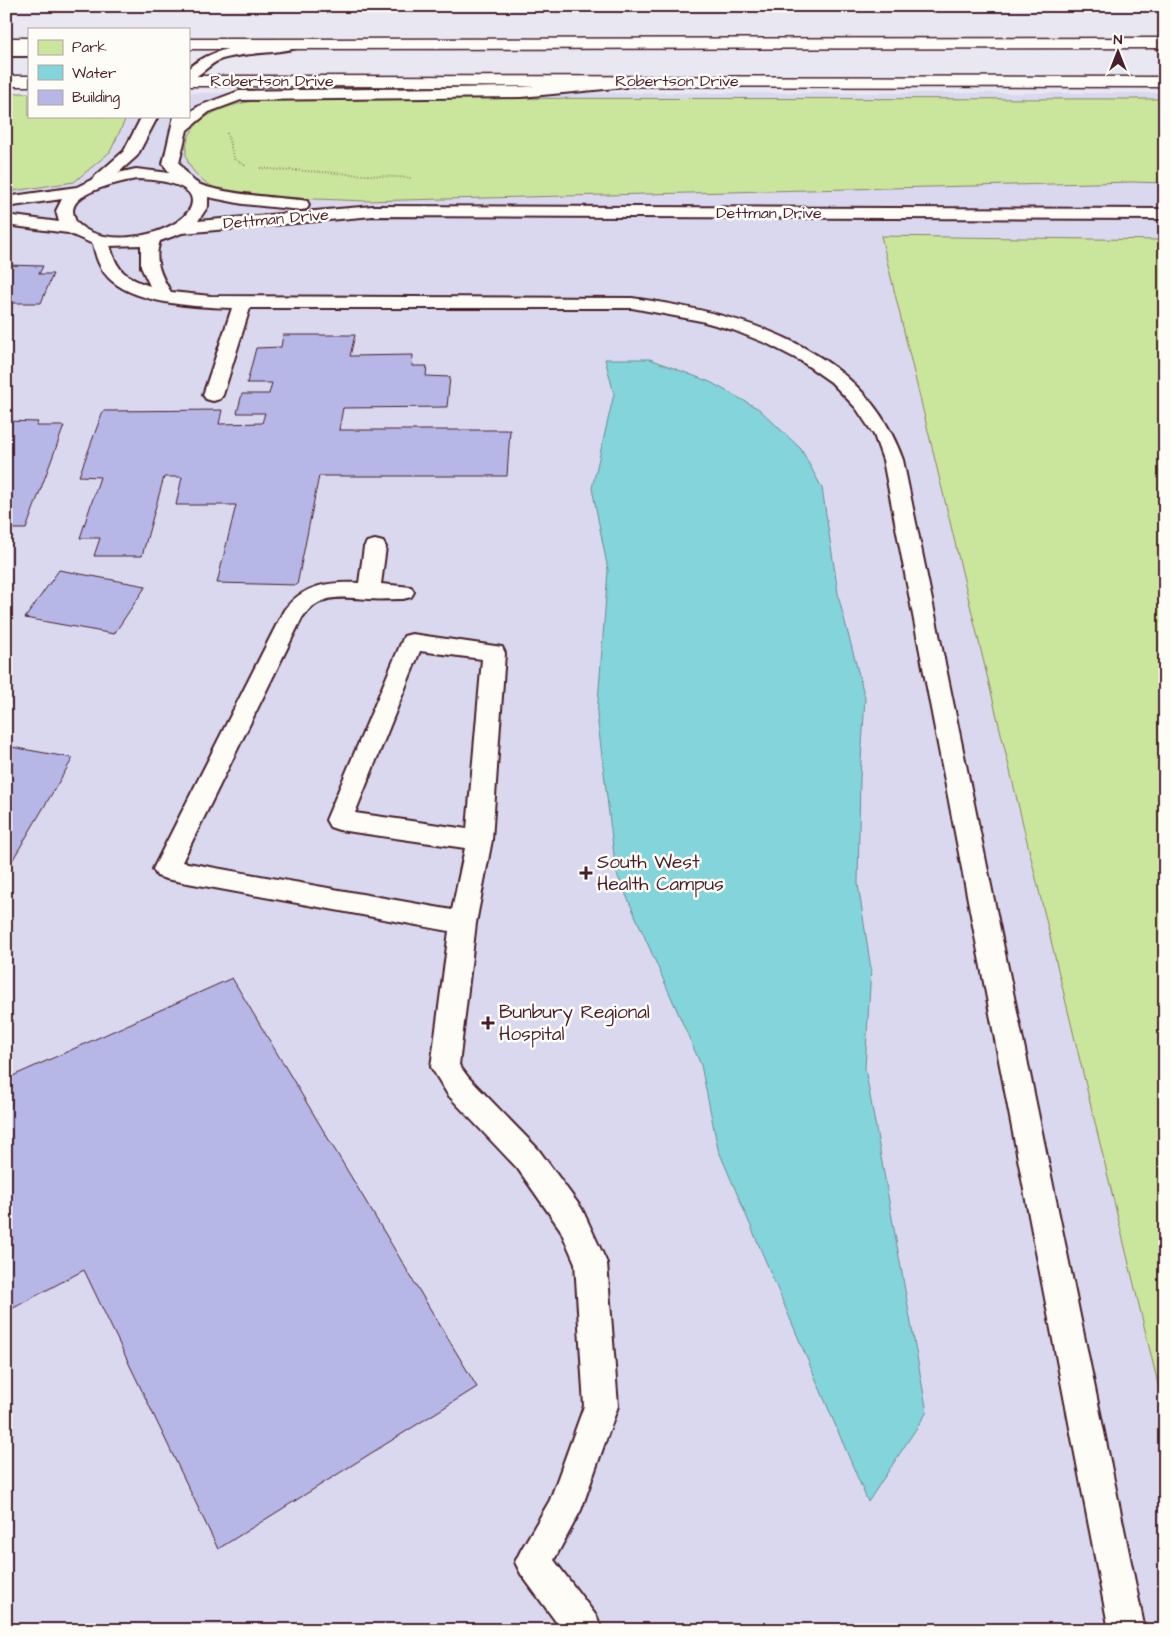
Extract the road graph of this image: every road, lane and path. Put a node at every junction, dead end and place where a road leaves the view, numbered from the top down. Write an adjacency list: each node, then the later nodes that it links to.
1 (6, 43): 2 (highway)
2 (28, 43)
3 (1165, 43): 5 (highway, Robertson Drive)
4 (190, 44): 5 (highway, Robertson Drive)
5 (299, 44): 8 (lane)
6 (6, 52): 7 (lane)
7 (28, 52)
8 (190, 74)
9 (659, 80): 12 (highway, Robertson Drive); 13 (highway, Robertson Drive); 14 (lane)
10 (6, 81): 11 (highway)
11 (28, 81)
12 (190, 81)
13 (1165, 82)
14 (190, 117)
15 (149, 118): 17 (lane)
16 (180, 123): 18 (lane)
17 (98, 182): 18 (lane, Dettman Drive); 19 (lane)
18 (191, 186): 21 (lane, Dettman Drive); 24 (lane)
19 (82, 191): 20 (lane); 25 (lane)
20 (6, 202)
21 (373, 211): 22 (lane, Dettman Drive); 24 (lane, Dettman Drive)
22 (1165, 214)
23 (6, 220): 25 (lane)
24 (178, 228): 26 (lane)
25 (73, 229): 27 (lane)
26 (152, 238): 27 (lane); 28 (lane)
27 (100, 240): 28 (lane)
28 (162, 294): 29 (lane)
29 (243, 303): 30 (lane); 37 (lane)
30 (213, 396)
31 (375, 547): 32 (lane)
32 (369, 592): 33 (lane); 35 (lane)
33 (403, 592)
34 (479, 840): 34 (lane); 35 (lane)
35 (463, 922): 36 (lane)
36 (584, 1630)
37 (1128, 1630)

